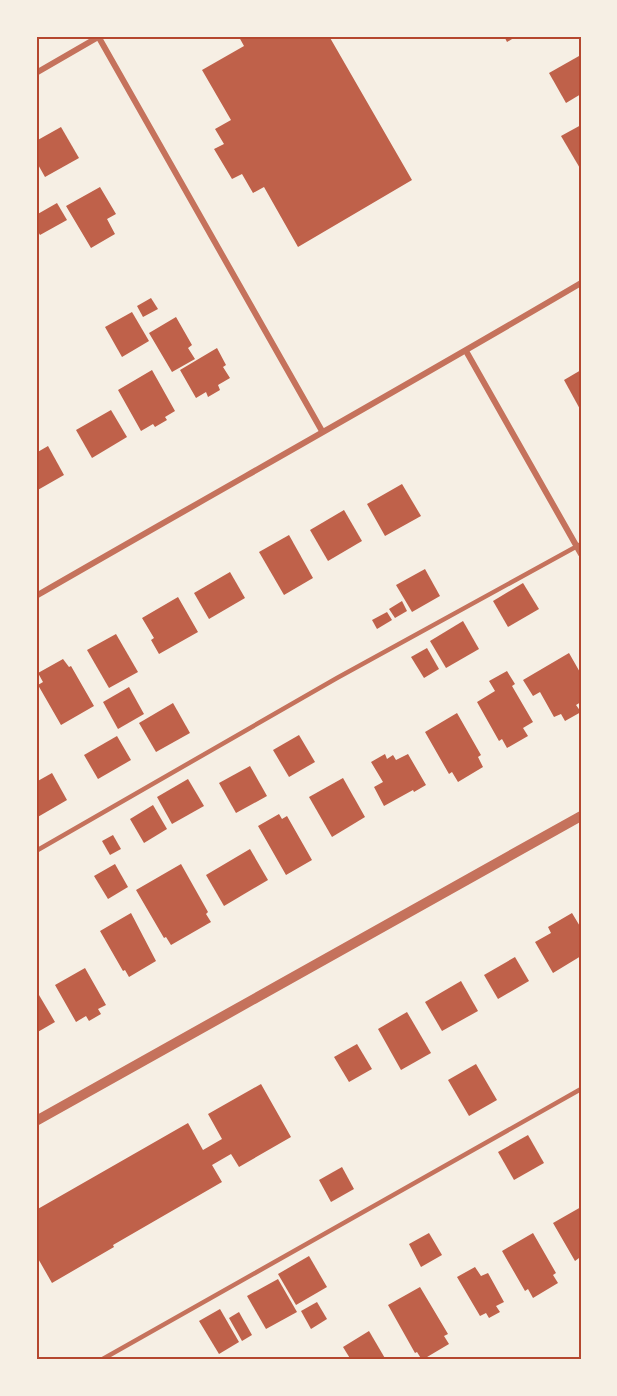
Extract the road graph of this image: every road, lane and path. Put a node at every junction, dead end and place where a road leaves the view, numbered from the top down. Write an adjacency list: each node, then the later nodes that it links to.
1 (99, 36): 2 (street); 5 (street)
2 (36, 74)
3 (581, 283): 4 (street)
4 (466, 351): 5 (street); 6 (street)
5 (322, 431): 8 (street)
6 (579, 545): 7 (street); 10 (lane)
7 (581, 554)
8 (36, 596)
9 (581, 816): 12 (street)
10 (36, 851)
11 (581, 1089): 13 (lane)
12 (36, 1121)
13 (101, 1360)

